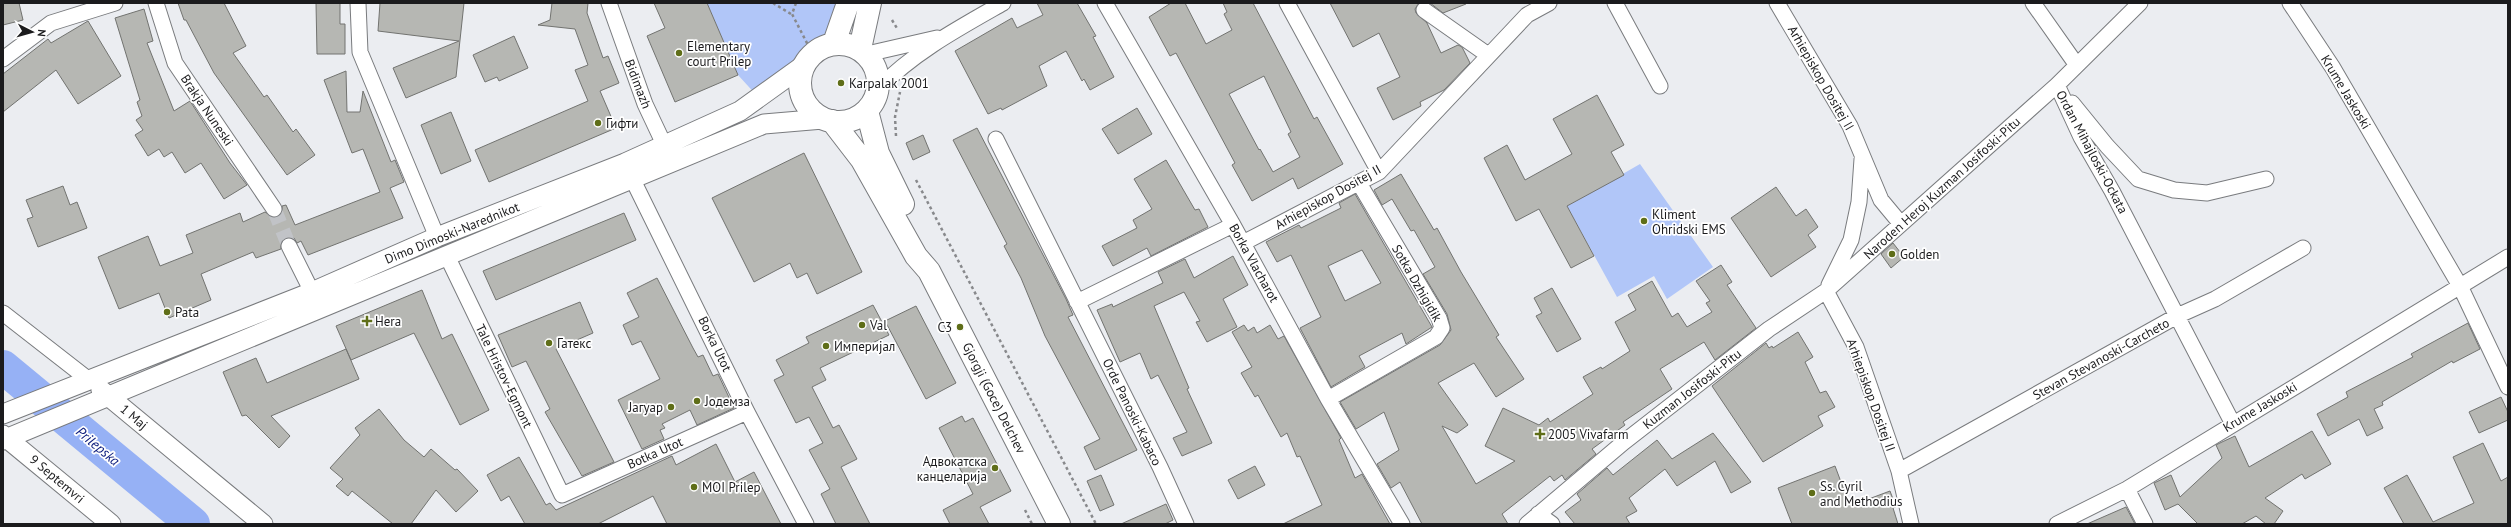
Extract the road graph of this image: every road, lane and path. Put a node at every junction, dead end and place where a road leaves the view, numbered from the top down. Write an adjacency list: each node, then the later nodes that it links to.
1 (115, 3): 24 (street)
2 (156, 3): 44 (street, Brakja Nuneski)
3 (358, 3): 47 (street)
4 (609, 3): 35 (street, Bidimazh)
5 (773, 3): 19 (path)
6 (796, 3): 19 (path)
7 (848, 3): 21 (main road)
8 (870, 3): 22 (main road)
9 (1003, 3): 20 (street)
10 (1105, 3): 46 (street, Borka Vlacharot)
11 (1287, 3): 39 (street)
12 (1549, 3): 23 (street, Arhiepiskop Dositej II)
13 (1615, 3): 29 (street)
14 (1777, 3): 36 (street, Arhiepiskop Dositej II)
15 (2033, 3): 26 (street)
16 (2140, 3): 26 (street)
17 (2290, 3): 54 (street, Krume Jaskoski)
18 (1424, 10): 23 (street)
19 (792, 14): 25 (path)
20 (946, 35): 22 (street); 30 (street)
21 (834, 43): 22 (main road); 25 (main road)
22 (863, 52): 30 (main road)
23 (1488, 55): 39 (street, Arhiepiskop Dositej II)
24 (3, 59)
25 (808, 59): 32 (main road); 35 (street, Dimo Dimoski-Narednikot)
26 (2076, 64): 27 (street)
27 (2057, 85): 41 (street, Ordan Mihajloski-Ockata); 45 (street, Naroden Heroj Kuzman Josifoski-Pitu); 59 (street, Ordan Mihajloski-Ockata)
28 (903, 86): 34 (path)
29 (1660, 86)
30 (878, 89): 31 (main road)
31 (866, 111): 32 (main road); 53 (main road, Gjorgji (Goce) Delchev)
32 (827, 120): 38 (street, Dimo Dimoski-Narednikot); 53 (main road, Gjorgji (Goce) Delchev)
33 (996, 139): 57 (street, Orde Panoski-Kabaco)
34 (897, 143)
35 (664, 145): 37 (street, Dimo Dimoski-Narednikot); 38 (street, Bidimazh)
36 (1862, 155): 45 (street, Arhiepiskop Dositej II); 55 (street, Arhiepiskop Dositej II)
37 (624, 163): 42 (street, Borka Utot); 47 (street, Dimo Dimoski-Narednikot)
38 (672, 163): 42 (street, Dimo Dimoski-Narednikot)
39 (1379, 172): 43 (street, Arhiepiskop Dositej II)
40 (916, 179): 78 (path)
41 (2266, 179)
42 (632, 180): 51 (street, Dimo Dimoski-Narednikot); 64 (street, Borka Utot)
43 (1359, 183): 48 (street, Arhiepiskop Dositej II); 63 (street, Sotka Dzhigidik)
44 (274, 209)
45 (1901, 224): 55 (street, Naroden Heroj Kuzman Josifoski-Pitu)
46 (1233, 225): 48 (street, Borka Vlacharot); 57 (street)
47 (437, 237): 56 (street, Dimo Dimoski-Narednikot)
48 (1243, 244): 63 (street, Borka Vlacharot)
49 (289, 246): 56 (street)
50 (2303, 248): 59 (street, Stevan Stevanoski-Carcheto)
51 (447, 256): 62 (street, Dimo Dimoski-Narednikot); 70 (street, Tale Hristov-Egmont)
52 (2508, 257): 54 (street, Krume Jaskoski)
53 (929, 271): 77 (main road, Gjorgji (Goce) Delchev)
54 (2460, 286): 61 (street, Krume Jaskoski); 66 (street, Krume Jaskoski)
55 (1826, 291): 68 (street, Arhiepiskop Dositej II); 72 (street, Kuzman Josifoski-Pitu)
56 (312, 292): 60 (street, Dimo Dimoski-Narednikot)
57 (1077, 302): 79 (street, Orde Panoski-Kabaco)
58 (3, 313): 60 (street, 1 Maj)
59 (2177, 316): 66 (street, Ordan Mihajloski-Ockata); 68 (street, Stevan Stevanoski-Carcheto)
60 (89, 380): 62 (street, 1 Maj); 65 (street, Dimo Dimoski-Narednikot)
61 (2508, 387)
62 (109, 396): 67 (street, Dimo Dimoski-Narednikot); 74 (street, 1 Maj)
63 (1328, 400): 80 (street, Borka Vlacharot)
64 (747, 412): 70 (street, Botka Utot); 75 (street, Borka Utot)
65 (3, 414)
66 (2233, 424): 69 (street, Krume Jaskoski)
67 (4, 438): 73 (street, 9 Septemvri)
68 (1899, 471): 83 (street, Arhiepiskop Dositej II)
69 (2127, 489): 84 (street, Krume Jaskoski); 85 (street)
70 (562, 495)
71 (1025, 510): 76 (path)
72 (1538, 514): 81 (street, Kuzman Josifoski-Pitu); 82 (street)
73 (111, 524)
74 (263, 524)
75 (806, 524)
76 (1032, 524)
77 (1058, 524)
78 (1096, 524)
79 (1186, 524)
80 (1402, 524)
81 (1527, 524)
82 (1552, 524)
83 (1911, 524)
84 (2057, 524)
85 (2145, 524)

